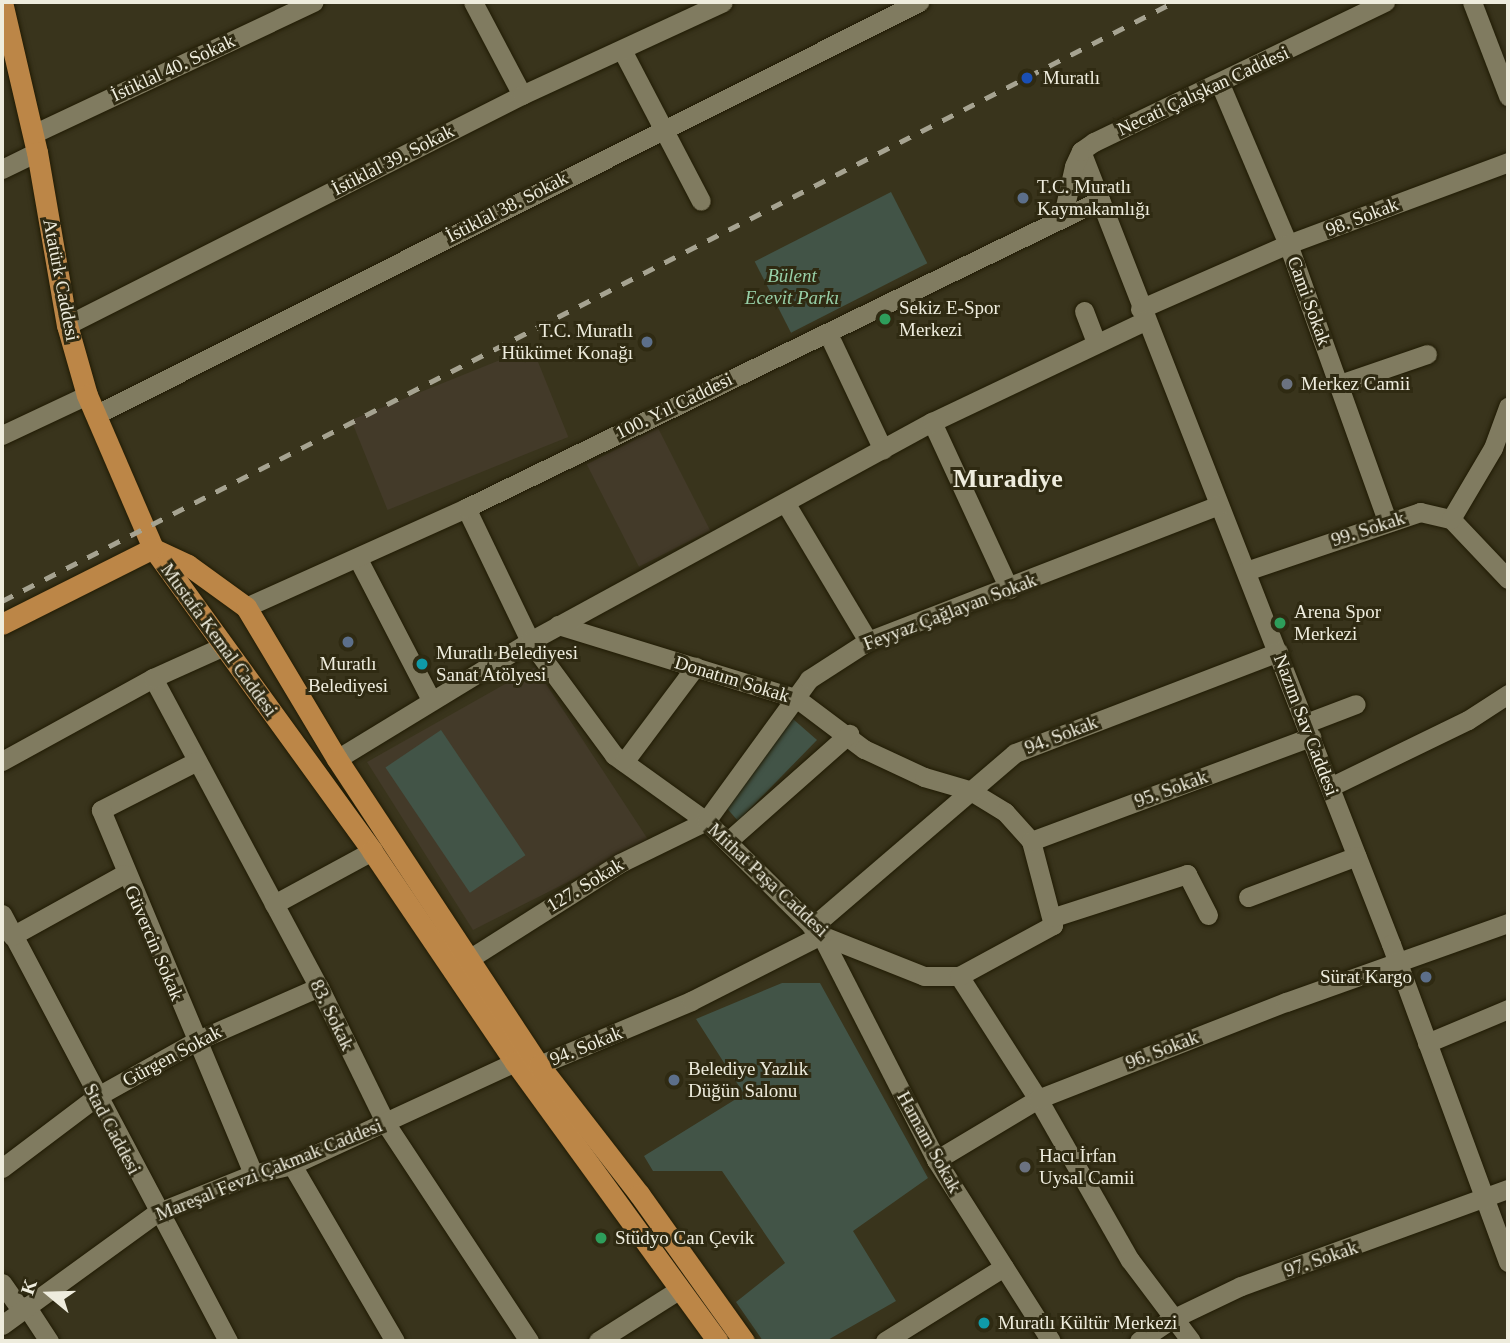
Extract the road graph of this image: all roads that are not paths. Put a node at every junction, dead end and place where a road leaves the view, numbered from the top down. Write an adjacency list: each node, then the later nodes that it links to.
1 (2, 2): 8 (main road, Atatürk Caddesi)
2 (314, 2): 14 (street, İstiklal 40. Sokak)
3 (472, 2): 11 (street)
4 (723, 2): 9 (street, İstiklal 39. Sokak)
5 (919, 2): 13 (street, İstiklal 38. Sokak)
6 (1385, 2): 10 (street, Necati Çalışkan Caddesi)
7 (1472, 2): 12 (street)
8 (5, 27): 14 (main road, Atatürk Caddesi)
9 (622, 50): 11 (street, İstiklal 39. Sokak); 13 (street)
10 (1220, 84): 15 (street, Necati Çalışkan Caddesi); 21 (street, Cami Sokak)
11 (522, 95): 24 (street, İstiklal 39. Sokak)
12 (1508, 96)
13 (662, 129): 19 (street); 29 (street, İstiklal 38. Sokak)
14 (35, 143): 17 (street, İstiklal 40. Sokak); 24 (main road, Atatürk Caddesi)
15 (1088, 146): 18 (street, Nazım Sav Caddesi); 20 (street)
16 (1508, 162): 21 (street, 98. Sokak)
17 (2, 169)
18 (1100, 200): 20 (street, 100. Yıl Caddesi); 23 (street, Nazım Sav Caddesi)
19 (701, 201)
20 (1063, 215): 36 (street, 100. Yıl Caddesi)
21 (1288, 244): 23 (street, 98. Sokak); 28 (street, Cami Sokak)
22 (1084, 311): 26 (street)
23 (1142, 315): 26 (street, 98. Sokak); 35 (street, Nazım Sav Caddesi)
24 (67, 325): 29 (main road, Atatürk Caddesi)
25 (832, 342): 33 (street)
26 (1096, 343): 31 (street, 98. Sokak)
27 (1427, 354): 28 (street)
28 (1340, 384): 38 (street, Cami Sokak)
29 (91, 405): 32 (street, İstiklal 38. Sokak); 39 (main road, Atatürk Caddesi)
30 (1508, 407): 37 (street)
31 (932, 422): 33 (street, 98. Sokak); 43 (street)
32 (2, 435)
33 (883, 450): 34 (street, 98. Sokak)
34 (786, 504): 48 (street, 98. Sokak); 50 (street)
35 (1219, 505): 41 (street, Nazım Sav Caddesi); 43 (street, Feyyaz Çağlayan Sokak)
36 (466, 508): 40 (street, 100. Yıl Caddesi); 49 (street, Mithat Paşa Caddesi)
37 (1451, 519): 38 (street, 99. Sokak); 42 (street)
38 (1387, 521): 41 (street, 99. Sokak)
39 (152, 548): 44 (main road, Mustafa Kemal Caddesi); 45 (main road, Mustafa Kemal Caddesi); 47 (main road)
40 (358, 558): 46 (street, 100. Yıl Caddesi); 57 (street)
41 (1245, 571): 52 (street, Nazım Sav Caddesi)
42 (1508, 579)
43 (1009, 589): 50 (street, Feyyaz Çağlayan Sokak)
44 (229, 590): 45 (main road); 46 (main road, Mustafa Kemal Caddesi)
45 (198, 610): 51 (main road, Mustafa Kemal Caddesi)
46 (250, 614): 51 (main road); 61 (main road, Mustafa Kemal Caddesi)
47 (2, 624)
48 (558, 625): 49 (street, 98. Sokak); 53 (street, Donatım Sokak)
49 (530, 641): 57 (street, 98. Sokak); 64 (street, Mithat Paşa Caddesi)
50 (868, 641): 56 (street, Feyyaz Çağlayan Sokak)
51 (224, 646): 54 (street); 70 (main road, Mustafa Kemal Caddesi)
52 (1278, 652): 59 (street, Nazım Sav Caddesi); 66 (street, 94. Sokak)
53 (695, 667): 56 (street, Donatım Sokak); 64 (street)
54 (153, 678): 62 (street); 63 (street, 83. Sokak)
55 (1508, 694): 65 (street)
56 (796, 698): 60 (street, Donatım Sokak); 67 (street, Feyyaz Çağlayan Sokak)
57 (430, 701): 61 (street, 98. Sokak)
58 (1356, 704): 59 (street, 95. Sokak)
59 (1308, 730): 65 (street, Nazım Sav Caddesi); 69 (street, 95. Sokak)
60 (849, 734): 66 (street, Donatım Sokak); 68 (street)
61 (337, 759): 80 (main road, Mustafa Kemal Caddesi)
62 (2, 761)
63 (197, 761): 72 (street, Güvercin Sokak); 74 (street, 83. Sokak)
64 (624, 762): 67 (street, Mithat Paşa Caddesi)
65 (1331, 788): 71 (street, Nazım Sav Caddesi)
66 (969, 790): 69 (street, Donatım Sokak); 79 (street, 94. Sokak)
67 (706, 821): 68 (street, Mithat Paşa Caddesi); 80 (street, 127. Sokak)
68 (728, 841): 79 (street, Mithat Paşa Caddesi)
69 (1031, 841): 76 (street, Donatım Sokak)
70 (372, 850): 74 (street); 87 (main road, Mustafa Kemal Caddesi)
71 (1357, 856): 73 (street); 81 (street, Nazım Sav Caddesi)
72 (124, 874): 78 (street); 85 (street, Güvercin Sokak)
73 (1248, 897)
74 (274, 904): 83 (street, 83. Sokak)
75 (1208, 915): 76 (street)
76 (1054, 921): 82 (street)
77 (1508, 923): 81 (street, 96. Sokak)
78 (6, 925): 89 (street, Stad Caddesi)
79 (817, 931): 82 (street, Mithat Paşa Caddesi); 88 (street, 94. Sokak); 92 (street, Hamam Sokak)
80 (469, 959): 88 (main road, Mustafa Kemal Caddesi)
81 (1398, 961): 86 (street, Nazım Sav Caddesi); 90 (street, 96. Sokak)
82 (959, 976): 90 (street)
83 (319, 987): 85 (street, Gürgen Sokak); 91 (street, 83. Sokak)
84 (1508, 1009): 86 (street)
85 (196, 1041): 89 (street, Gürgen Sokak); 95 (street, Güvercin Sokak)
86 (1427, 1043): 98 (street, Nazım Sav Caddesi)
87 (515, 1062): 88 (main road); 91 (street, Mareşal Fevzi Çakmak Caddesi); 99 (main road, Mustafa Kemal Caddesi)
88 (539, 1065): 97 (main road, Mustafa Kemal Caddesi)
89 (96, 1097): 93 (street, Gürgen Sokak); 100 (street, Stad Caddesi)
90 (1038, 1098): 92 (street, 96. Sokak); 107 (street)
91 (386, 1124): 94 (street, Mareşal Fevzi Çakmak Caddesi); 112 (street, 83. Sokak)
92 (936, 1160): 102 (street, Hamam Sokak)
93 (3, 1162)
94 (292, 1165): 95 (street, Mareşal Fevzi Çakmak Caddesi); 111 (street)
95 (253, 1174): 100 (street, Mareşal Fevzi Çakmak Caddesi)
96 (1508, 1189): 98 (street, 97. Sokak)
97 (639, 1194): 99 (main road); 106 (main road, Mustafa Kemal Caddesi)
98 (1483, 1198): 101 (street, Nazım Sav Caddesi); 107 (street, 97. Sokak)
99 (620, 1206): 104 (main road, Mustafa Kemal Caddesi)
100 (156, 1213): 105 (street, Mareşal Fevzi Çakmak Caddesi); 110 (street, Stad Caddesi)
101 (1508, 1262)
102 (1004, 1266): 116 (street); 117 (street, Hamam Sokak)
103 (2, 1283): 105 (street)
104 (680, 1289): 106 (main road, Mustafa Kemal Caddesi); 113 (street)
105 (23, 1308): 108 (street, Mareşal Fevzi Çakmak Caddesi); 109 (street)
106 (708, 1310): 114 (main road, Mustafa Kemal Caddesi); 115 (main road, Mustafa Kemal Caddesi)
107 (1172, 1319): 118 (street, 97. Sokak); 119 (street)
108 (2, 1325)
109 (48, 1341)
110 (228, 1341)
111 (395, 1341)
112 (529, 1341)
113 (598, 1341)
114 (718, 1341)
115 (744, 1341)
116 (885, 1341)
117 (1051, 1341)
118 (1139, 1341)
119 (1191, 1341)

